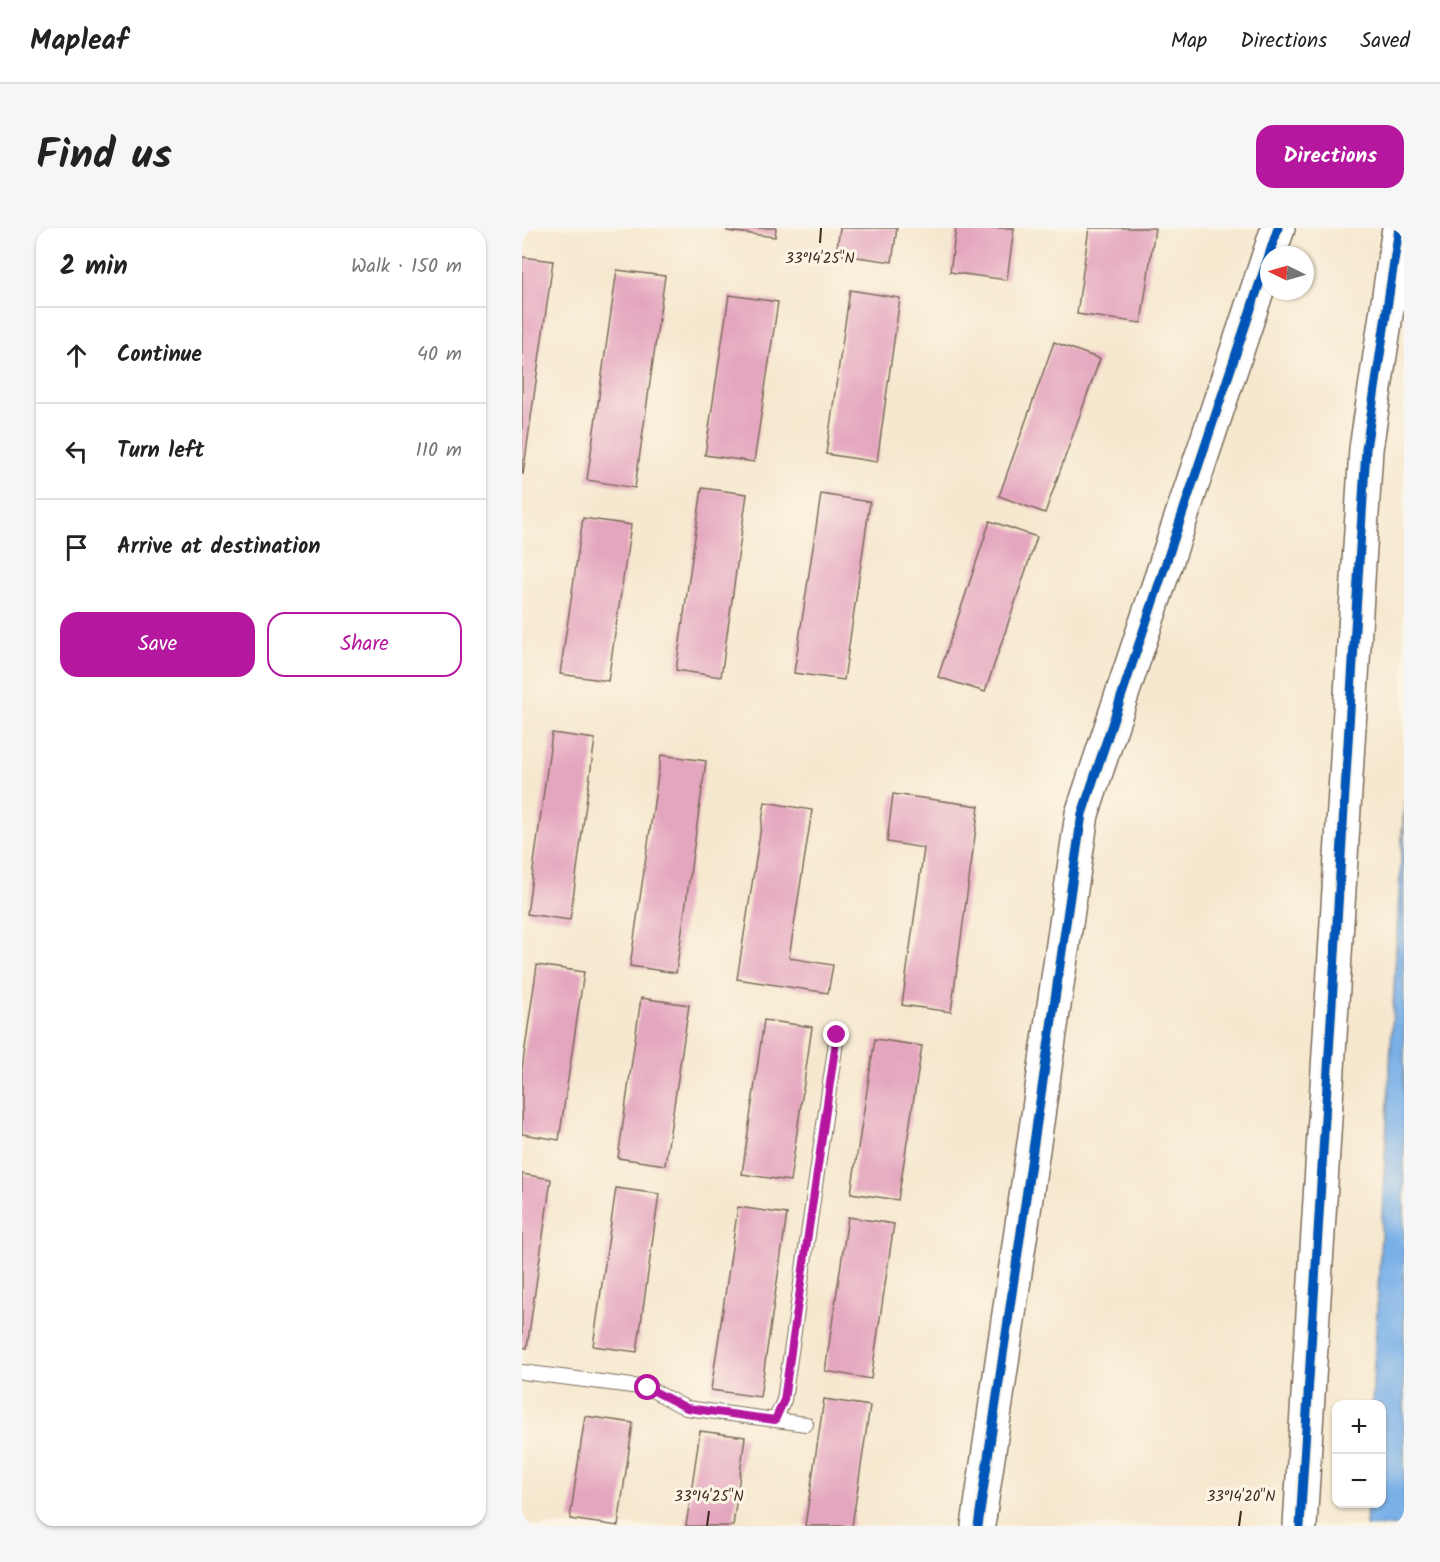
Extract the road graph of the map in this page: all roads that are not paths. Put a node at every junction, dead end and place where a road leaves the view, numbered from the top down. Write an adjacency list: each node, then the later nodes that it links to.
1 (1278, 228): 7 (street)
2 (1399, 228): 8 (street)
3 (837, 1035): 5 (lane)
4 (522, 1372): 5 (lane)
5 (775, 1420): 6 (lane)
6 (807, 1424)
7 (978, 1526)
8 (1300, 1526)

